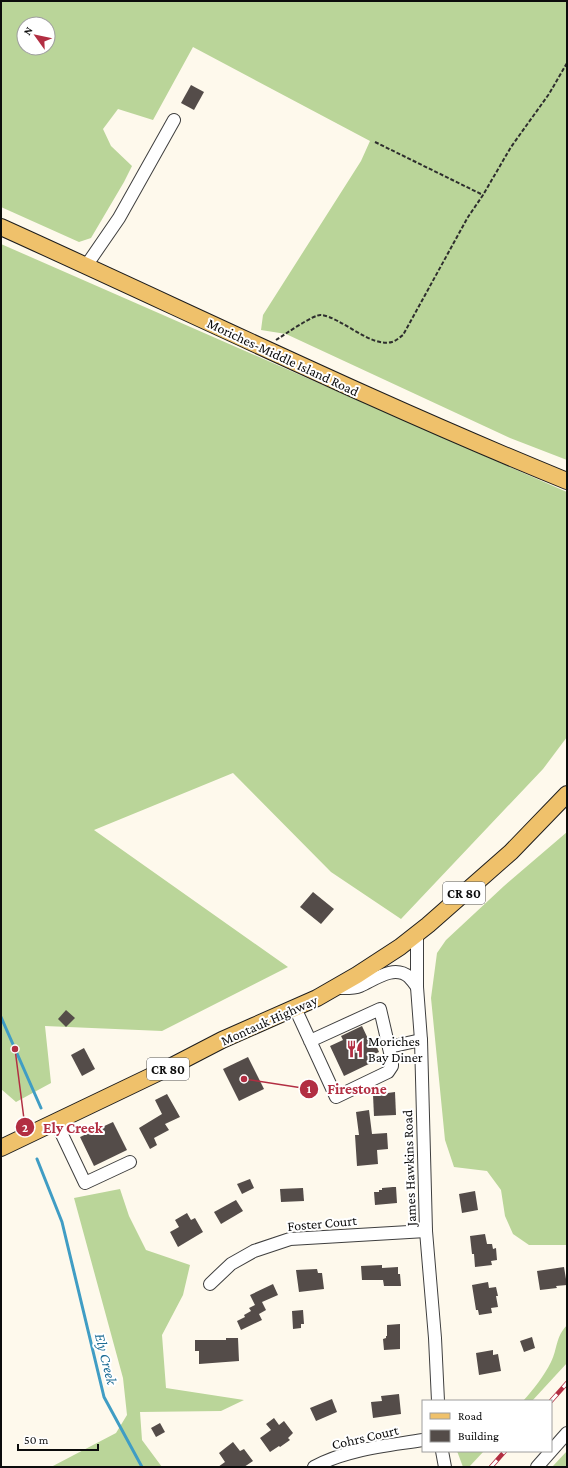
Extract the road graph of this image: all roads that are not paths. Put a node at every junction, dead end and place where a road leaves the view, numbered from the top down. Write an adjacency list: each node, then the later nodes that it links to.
1 (174, 120): 3 (street)
2 (1, 227): 3 (main road, Moriches-Middle Island Road)
3 (86, 266): 4 (main road, Moriches-Middle Island Road)
4 (567, 481)
5 (567, 794): 7 (main road, CR 80)
6 (567, 809): 7 (main road, CR 80)
7 (511, 852): 8 (main road, Montauk Highway / CR 80)
8 (416, 934): 9 (street, James Hawkins Road); 10 (main road, Montauk Highway / CR 80)
9 (417, 987): 10 (street); 12 (street, James Hawkins Road)
10 (334, 989): 11 (main road, Montauk Highway / CR 80)
11 (295, 1008): 13 (street); 15 (main road, Montauk Highway / CR 80)
12 (421, 1040): 14 (street); 18 (street, James Hawkins Road)
13 (310, 1041): 14 (street); 14 (street)
14 (389, 1047)
15 (56, 1122): 16 (main road, Montauk Highway / CR 80); 17 (street)
16 (1, 1148)
17 (130, 1162)
18 (426, 1231): 19 (street, Foster Court); 20 (street, James Hawkins Road)
19 (210, 1284)
20 (438, 1400)
21 (567, 1434): 23 (street)
22 (422, 1440): 26 (street, Cohrs Court)
23 (552, 1450)
24 (442, 1452): 27 (street)
25 (551, 1452): 28 (street)
26 (314, 1467)
27 (445, 1467)
28 (537, 1467)

